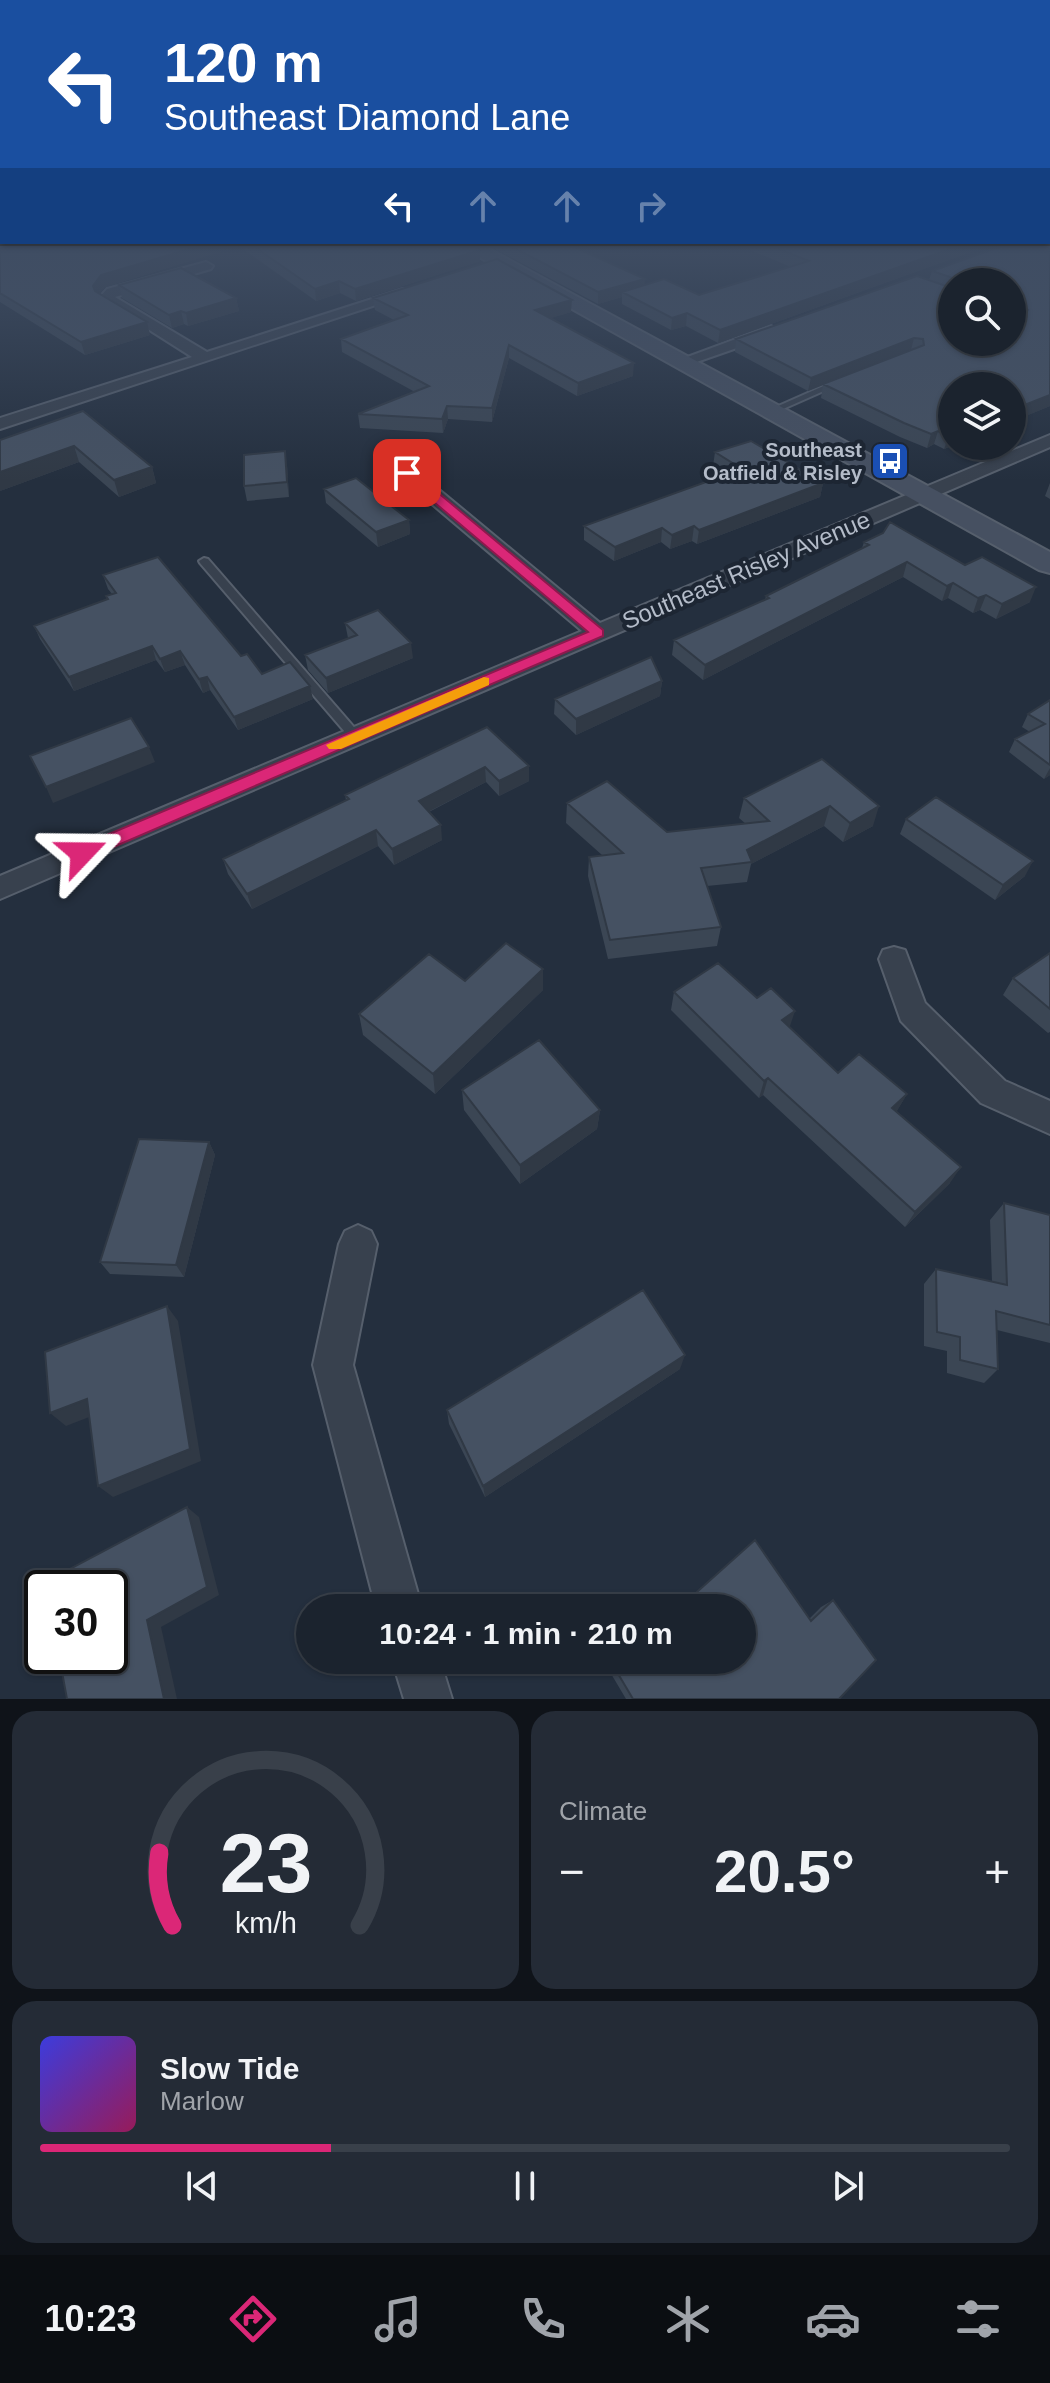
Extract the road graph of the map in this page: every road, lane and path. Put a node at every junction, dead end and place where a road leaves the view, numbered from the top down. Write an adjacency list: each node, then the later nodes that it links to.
1 (146, 322): 5 (street)
2 (313, 322): 5 (street)
3 (610, 322): 6 (main road)
4 (787, 326): 6 (street)
5 (204, 357): 9 (street)
6 (682, 362): 8 (main road)
7 (851, 378): 8 (lane)
8 (771, 411): 12 (main road)
9 (0, 424)
10 (1050, 440): 12 (street, Southeast Risley Avenue)
11 (407, 473): 15 (street)
12 (922, 494): 14 (main road); 15 (street, Southeast Risley Avenue)
13 (204, 561): 16 (lane)
14 (1050, 564)
15 (598, 633): 16 (street, Southeast Risley Avenue)
16 (355, 736): 17 (street, Southeast Risley Avenue)
17 (0, 888)
18 (894, 959): 19 (street)
19 (1050, 1118)
20 (358, 1244): 21 (street)
21 (395, 1594)
22 (420, 1674): 23 (street)
23 (428, 1699)

